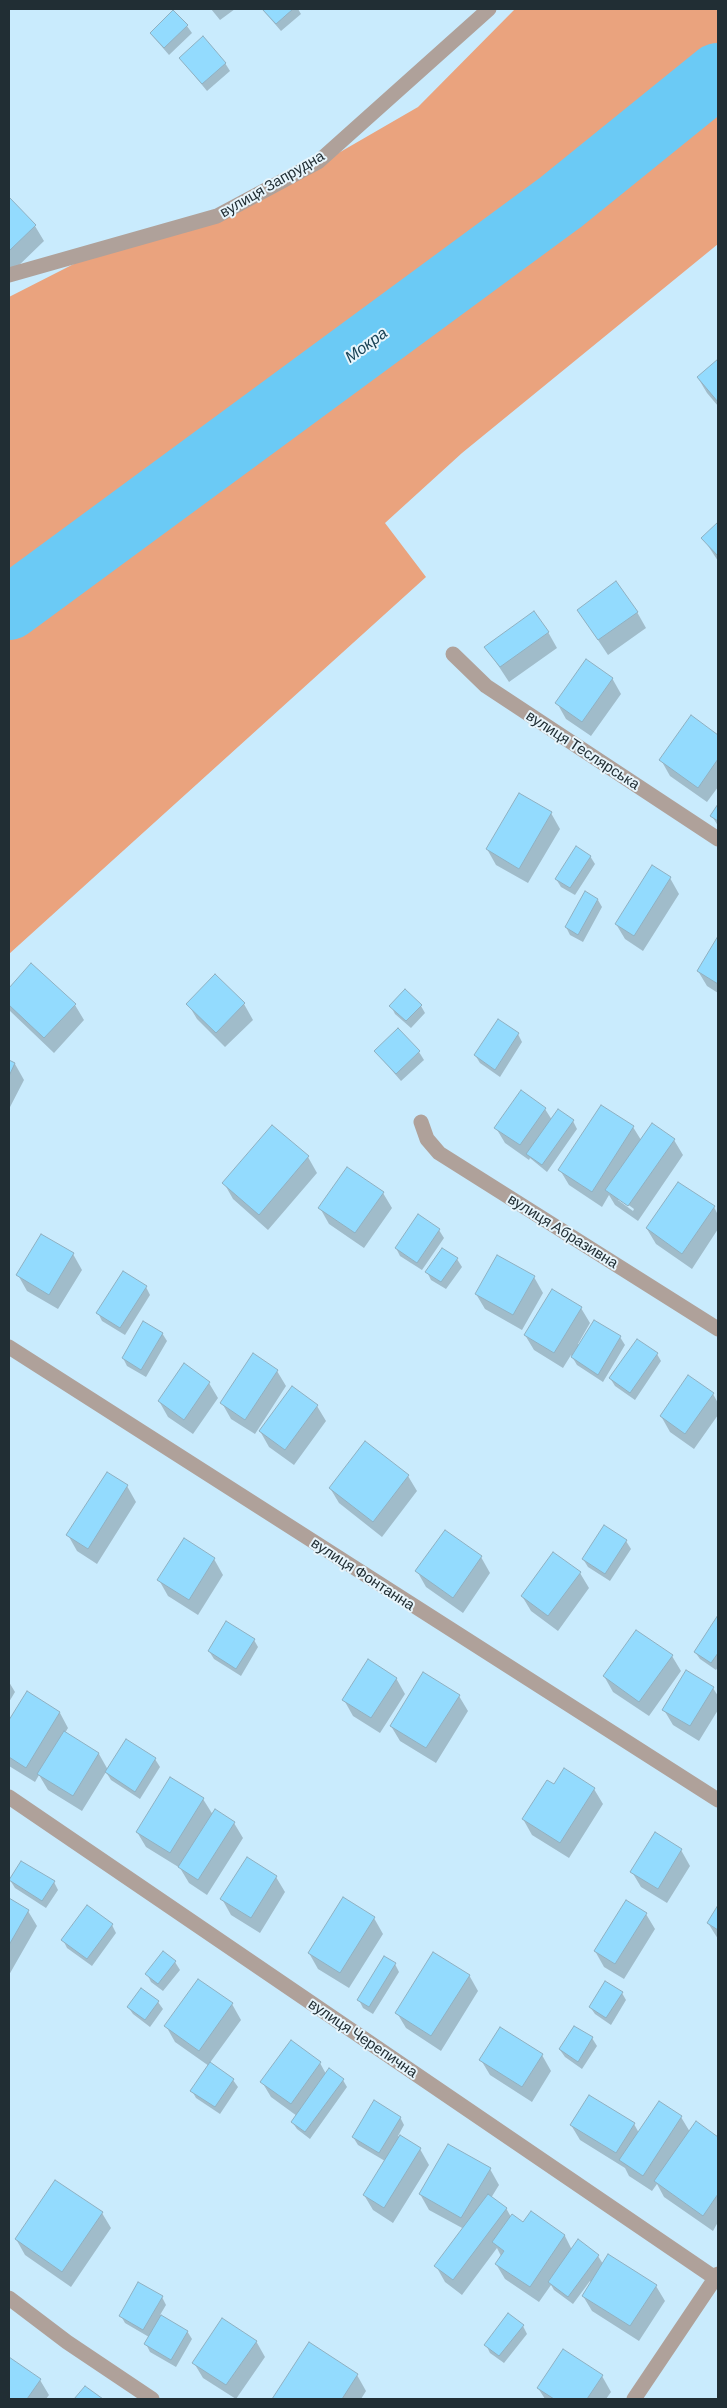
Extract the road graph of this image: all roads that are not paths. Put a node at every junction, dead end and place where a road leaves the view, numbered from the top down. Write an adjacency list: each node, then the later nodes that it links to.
1 (489, 9): 2 (street, вулиця Запрудна)
2 (9, 275)
3 (453, 654): 4 (street, вулиця Теслярська)
4 (718, 839)
5 (421, 1122): 6 (street, вулиця Абразивна)
6 (718, 1330)
7 (9, 1348): 9 (street, вулиця Фонтанна)
8 (9, 1797): 10 (street, вулиця Черепична)
9 (718, 1800)
10 (717, 2277): 13 (street)
11 (9, 2298): 12 (street)
12 (152, 2399)
13 (634, 2399)

